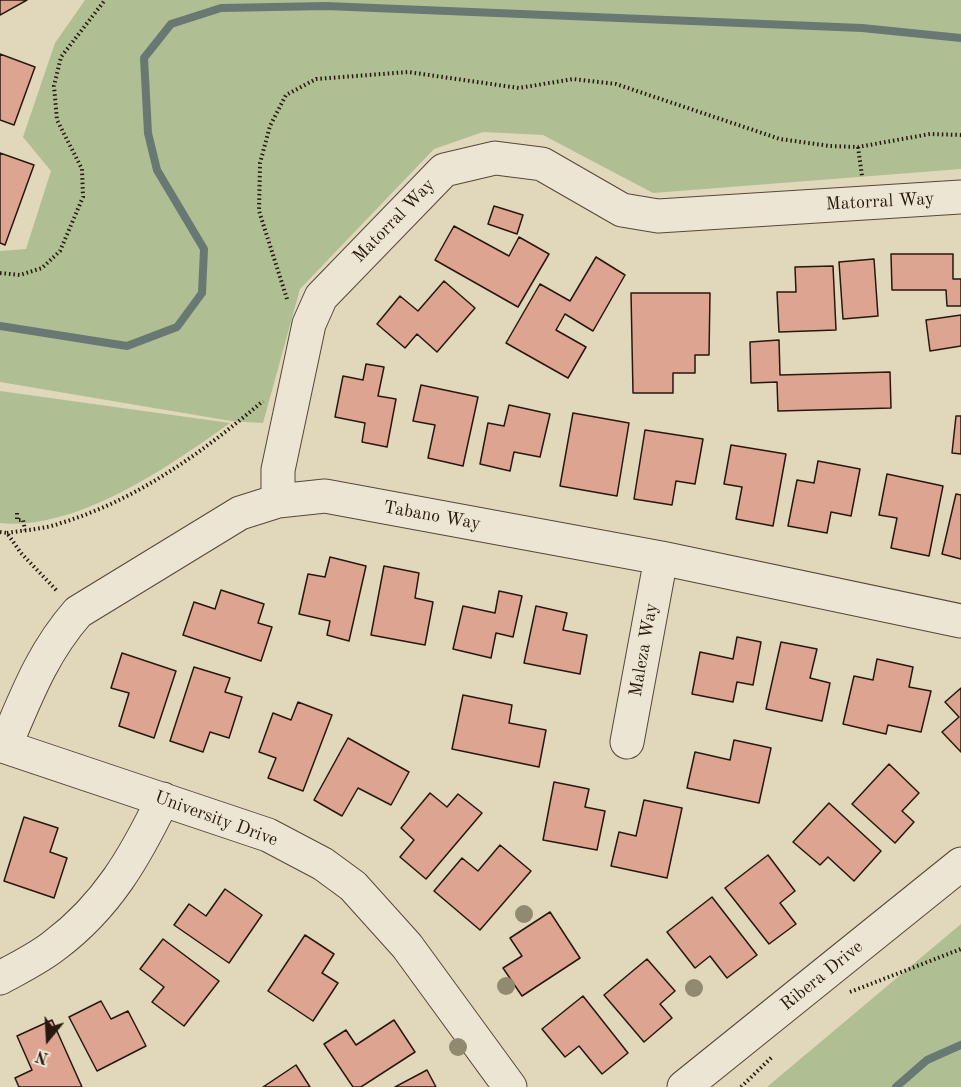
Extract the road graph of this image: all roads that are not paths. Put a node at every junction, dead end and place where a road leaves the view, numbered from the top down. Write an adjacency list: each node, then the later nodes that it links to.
1 (961, 198): 2 (street, Matorral Way)
2 (278, 501): 3 (street, Tabano Way); 6 (street, Tabano Way)
3 (661, 558): 4 (street, Tabano Way); 5 (street, Maleza Way)
4 (961, 621)
5 (627, 742)
6 (3, 746): 7 (street, University Drive)
7 (163, 800): 9 (street); 10 (street, University Drive)
8 (961, 864): 11 (street, Ribera Drive)
9 (0, 978)
10 (510, 1087)
11 (684, 1087)

